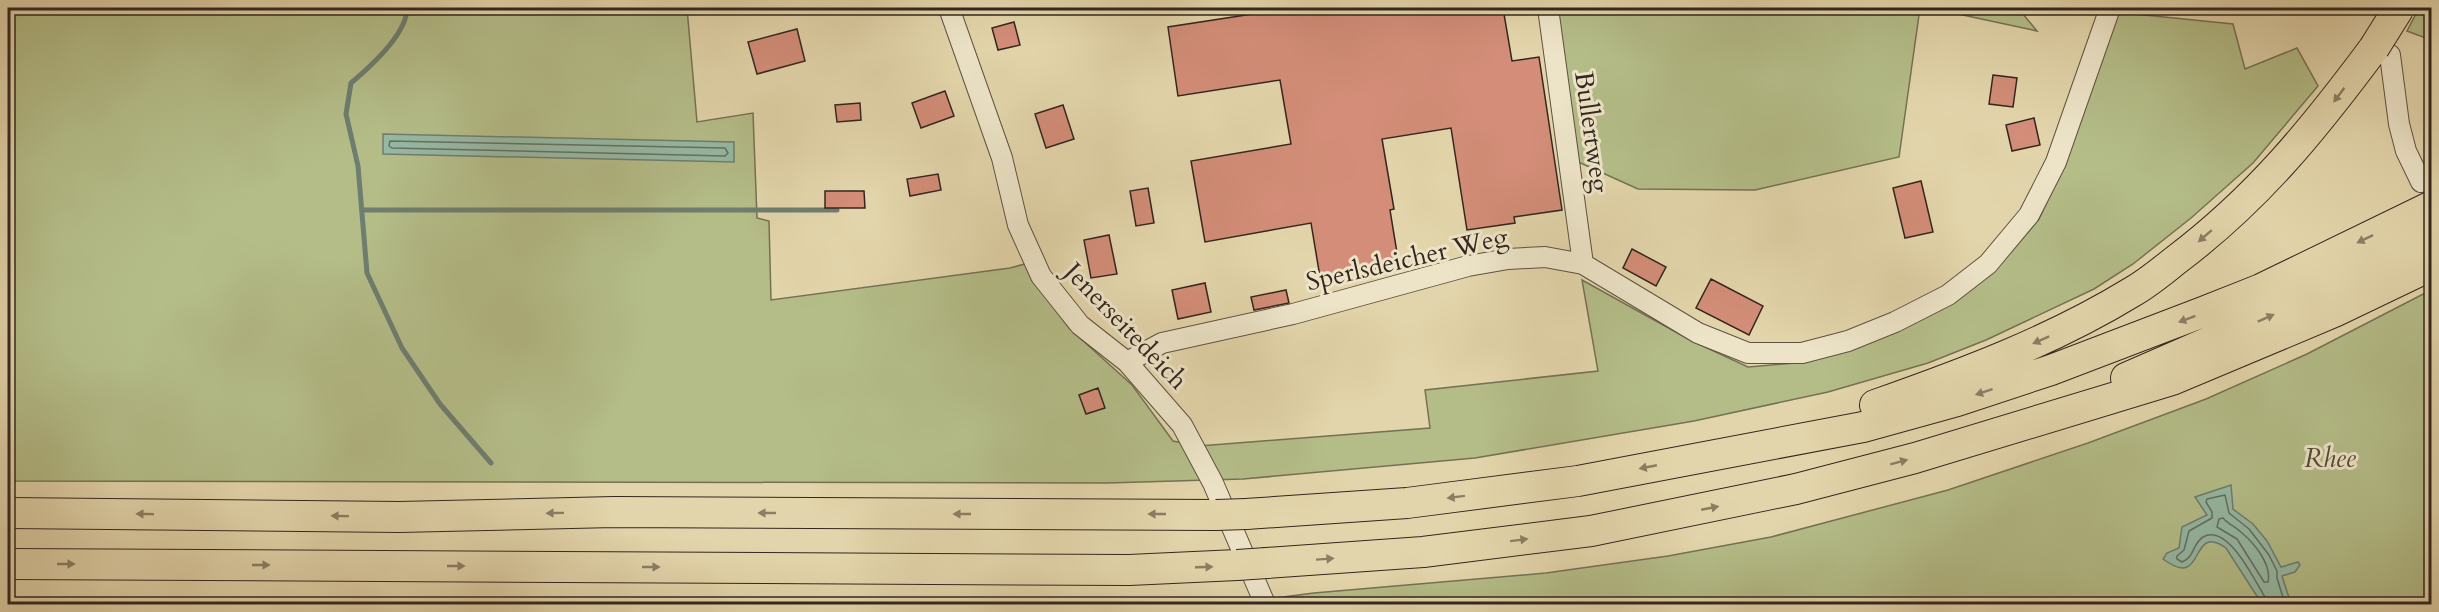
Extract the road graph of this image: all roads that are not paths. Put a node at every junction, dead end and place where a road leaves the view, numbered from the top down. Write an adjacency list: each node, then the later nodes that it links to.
1 (949, 8): 8 (street, Jenerseitedeich)
2 (1548, 8): 7 (street, Bullertweg)
3 (2110, 8): 7 (street, Sperlsdeicher Weg)
4 (2399, 8): 5 (highway, bridge)
5 (2382, 52): 6 (street); 9 (highway, one-way to 9)
6 (2427, 224): 9 (highway, one-way to 9); 11 (highway, one-way to 6, bridge)
7 (1583, 264): 8 (street, Sperlsdeicher Weg)
8 (1127, 362): 12 (street, Jenerseitedeich)
9 (1706, 456): 10 (highway, one-way to 10, bridge)
10 (8, 513)
11 (8, 564)
12 (1265, 604)

